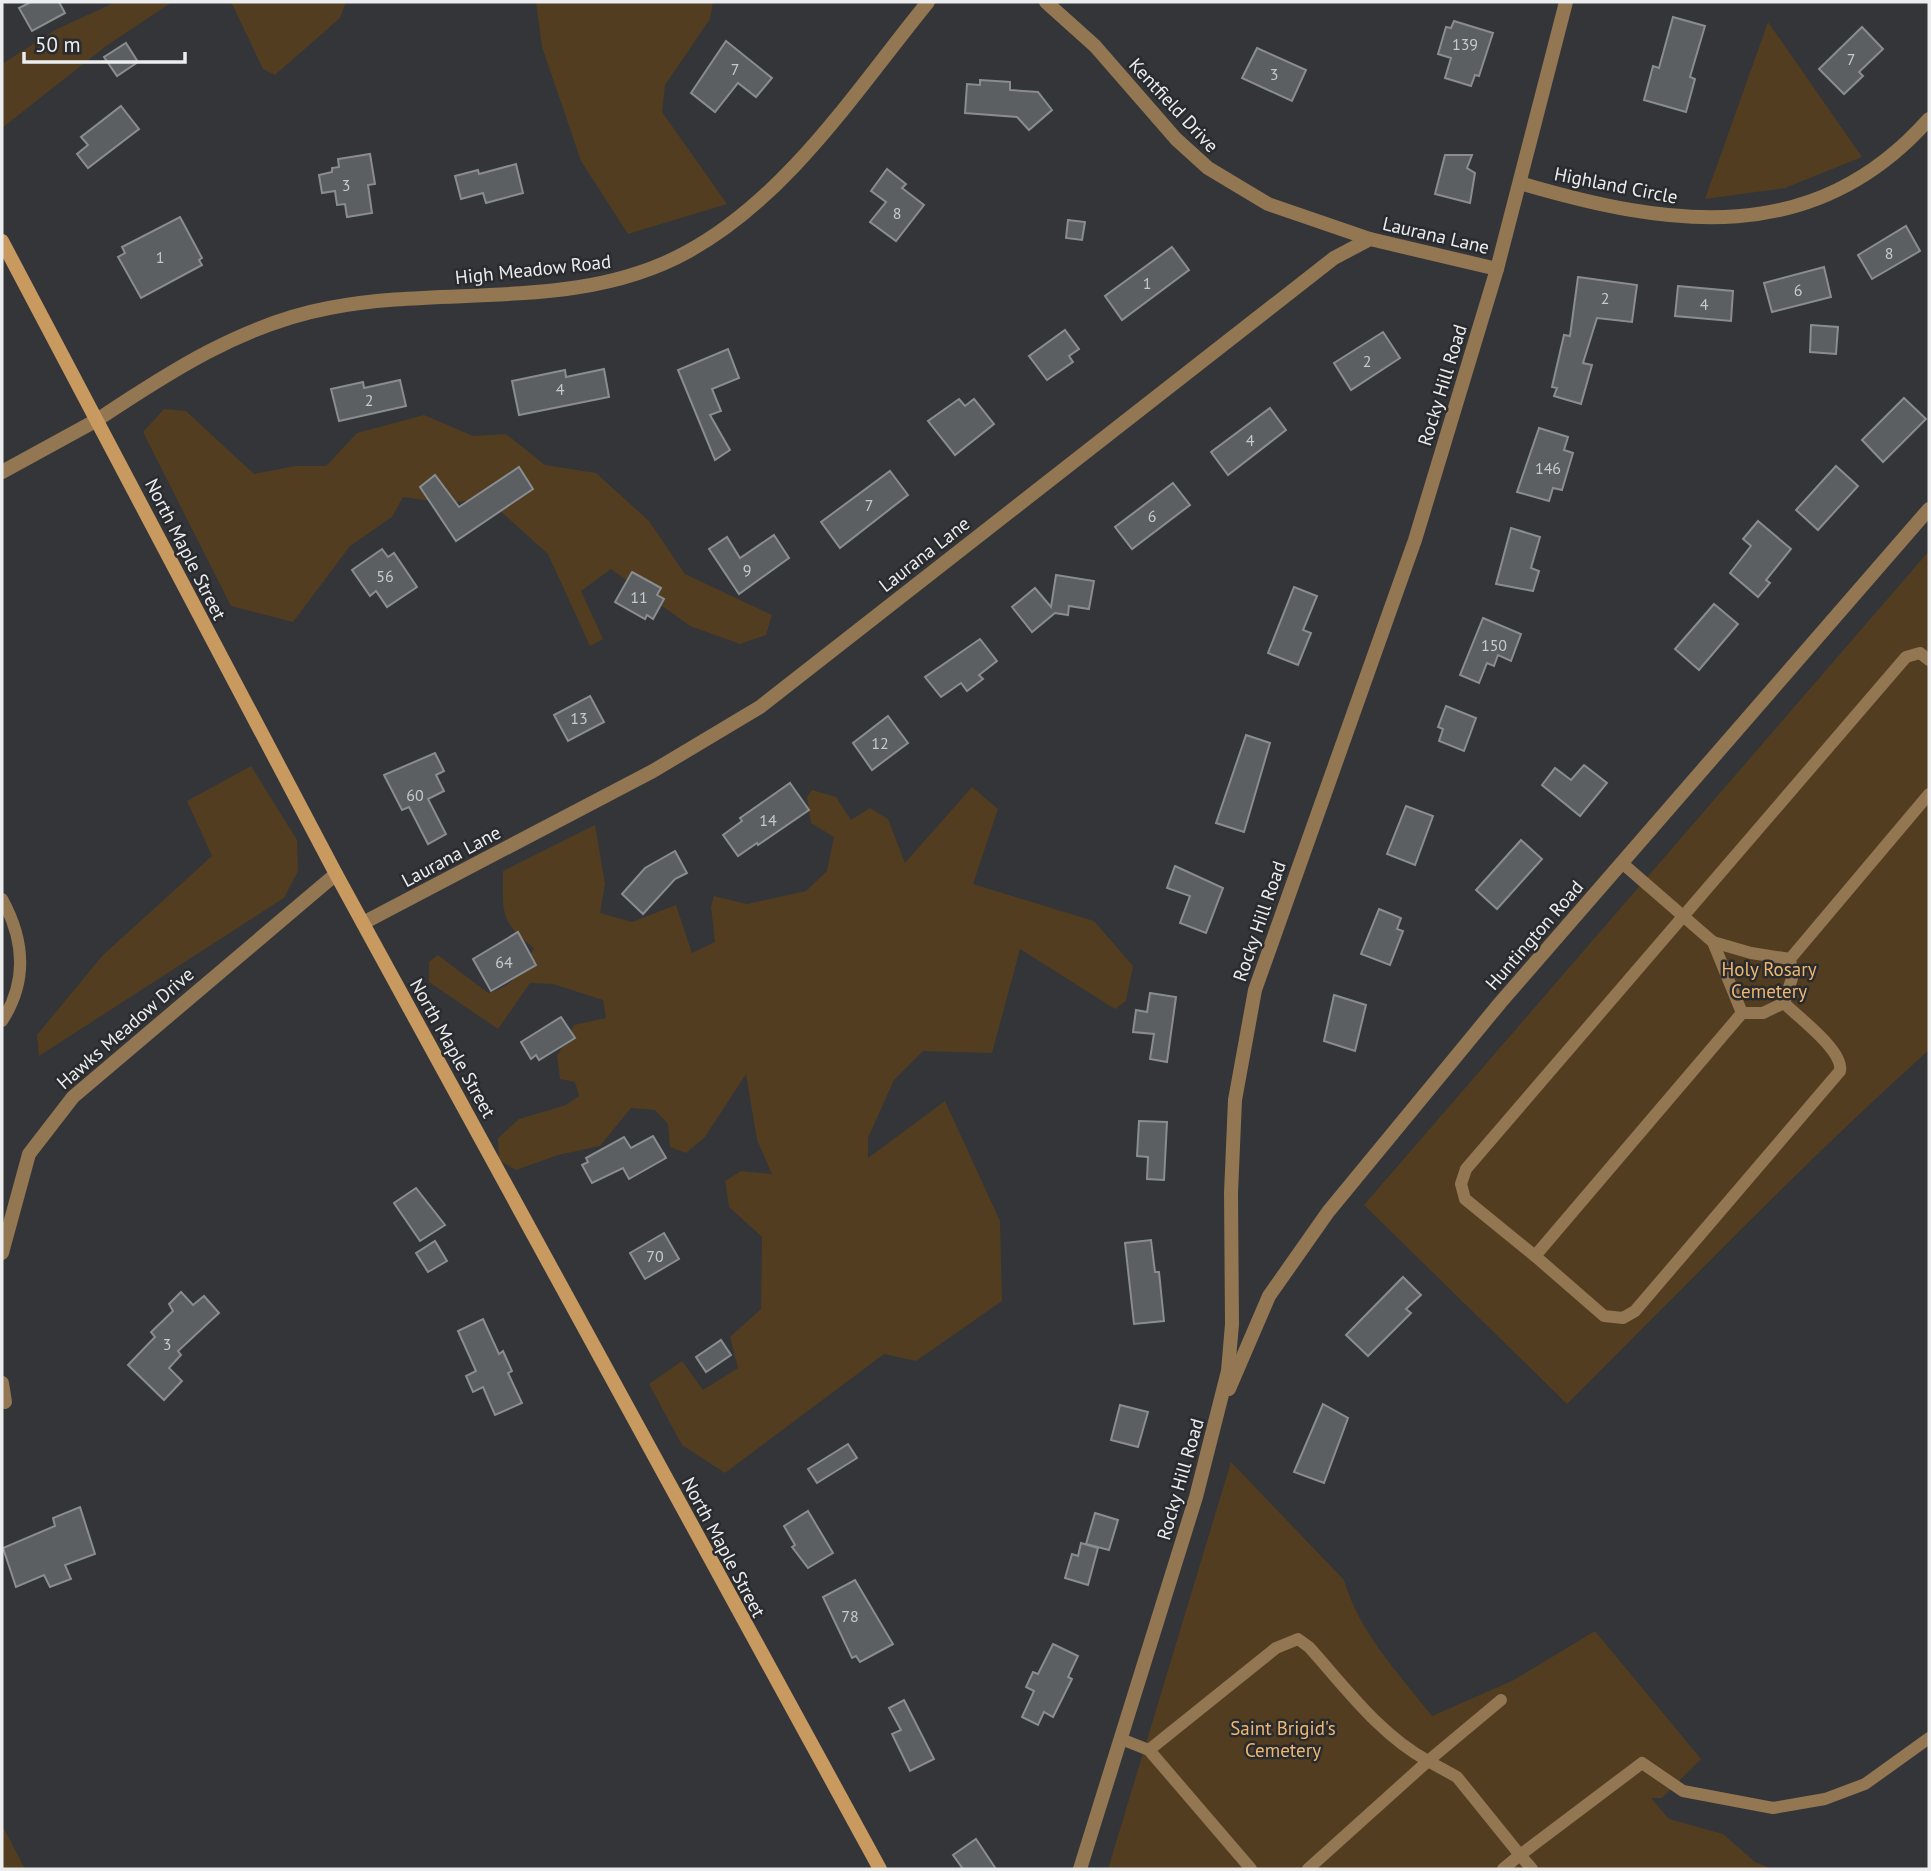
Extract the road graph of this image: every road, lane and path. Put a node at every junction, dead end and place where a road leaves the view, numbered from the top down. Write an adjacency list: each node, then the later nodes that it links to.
1 (928, 2): 9 (street, High Meadow Road)
2 (1046, 2): 6 (street, Kentfield Drive)
3 (1566, 2): 5 (street, Rocky Hill Road)
4 (1929, 120): 5 (street, Highland Circle)
5 (1520, 183): 8 (street, Rocky Hill Road)
6 (1370, 239): 8 (street, Laurana Lane); 18 (street, Laurana Lane)
7 (2, 241): 9 (main road, North Maple Street)
8 (1497, 269): 28 (street, Rocky Hill Road)
9 (97, 420): 10 (street, High Meadow Road); 15 (main road, North Maple Street)
10 (2, 472)
11 (1929, 509): 14 (street, Huntington Road)
12 (1929, 660): 17 (lane)
13 (1929, 794): 20 (lane)
14 (1622, 863): 17 (lane); 28 (street, Huntington Road)
15 (335, 874): 18 (main road, North Maple Street); 24 (street, Hawks Meadow Drive)
16 (2, 899): 23 (lane)
17 (1682, 915): 19 (lane); 25 (lane)
18 (363, 923): 35 (main road, North Maple Street)
19 (1713, 942): 20 (lane); 22 (lane)
20 (1790, 959): 21 (lane)
21 (1784, 1003): 22 (lane); 25 (lane)
22 (1742, 1013): 25 (lane)
23 (2, 1021)
24 (2, 1253)
25 (1535, 1256)
26 (2, 1383): 27 (street)
27 (5, 1402)
28 (1217, 1419): 31 (street, Rocky Hill Road)
29 (1501, 1700): 33 (lane)
30 (1929, 1738): 34 (lane)
31 (1121, 1739): 32 (lane); 36 (street, Rocky Hill Road)
32 (1149, 1750): 33 (lane); 37 (lane)
33 (1427, 1762): 34 (lane); 38 (lane)
34 (1520, 1855): 39 (lane); 40 (lane)
35 (880, 1869)
36 (1080, 1869)
37 (1251, 1869)
38 (1308, 1869)
39 (1503, 1869)
40 (1532, 1869)

